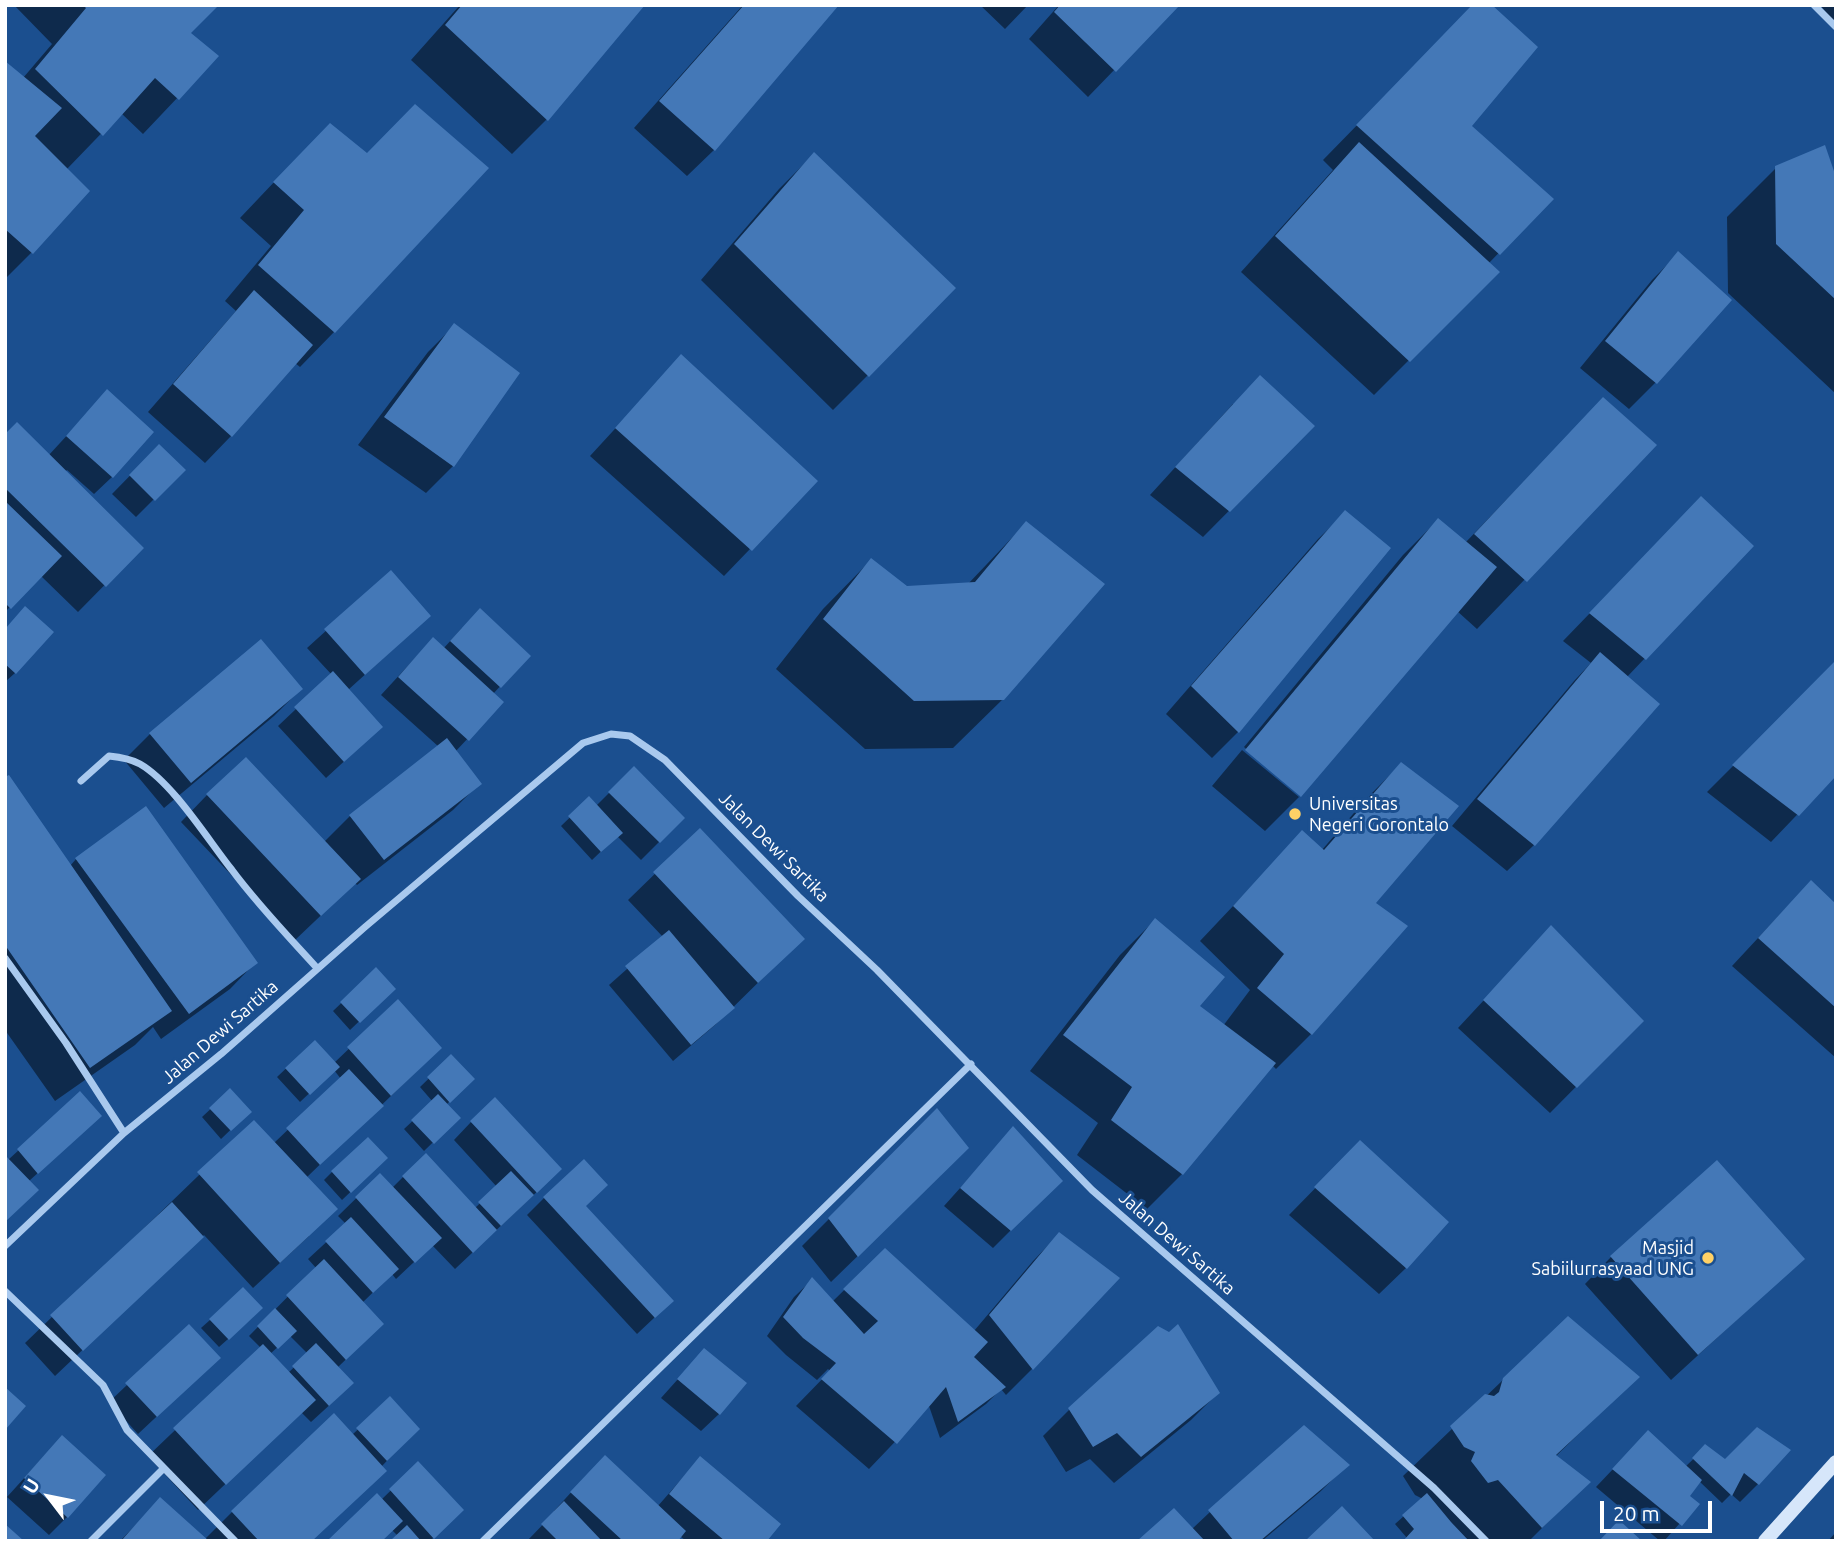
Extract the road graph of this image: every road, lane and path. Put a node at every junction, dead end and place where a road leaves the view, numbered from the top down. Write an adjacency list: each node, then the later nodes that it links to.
1 (1814, 5): 2 (street)
2 (1836, 27)
3 (80, 781): 5 (street)
4 (5, 958): 7 (street)
5 (317, 968): 6 (street, Jalan Dewi Sartika); 7 (street, Jalan Dewi Sartika)
6 (971, 1064): 14 (street); 15 (street, Jalan Dewi Sartika)
7 (124, 1133): 8 (street, Jalan Dewi Sartika)
8 (5, 1246)
9 (5, 1291): 11 (street)
10 (1836, 1462): 16 (street)
11 (163, 1469): 12 (street); 13 (street)
12 (91, 1541)
13 (234, 1541)
14 (483, 1541)
15 (1486, 1541)
16 (1765, 1541)

